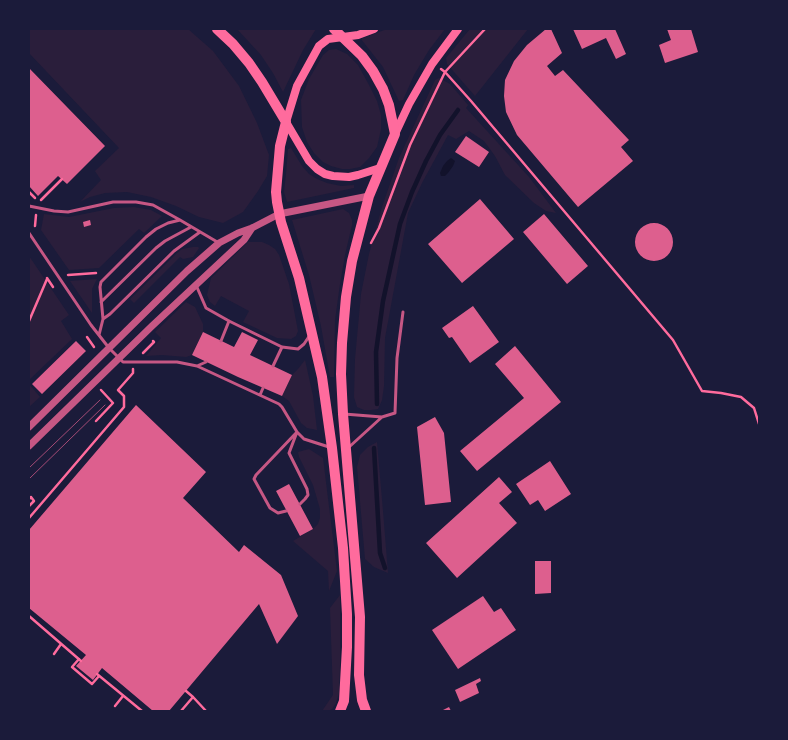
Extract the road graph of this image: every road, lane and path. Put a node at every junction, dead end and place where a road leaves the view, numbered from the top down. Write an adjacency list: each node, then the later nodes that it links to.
1 (217, 29): 9 (main road)
2 (334, 29): 6 (main road)
3 (374, 29): 6 (main road)
4 (458, 29): 7 (main road)
5 (485, 29): 8 (path)
6 (343, 37): 9 (main road); 10 (main road)
7 (432, 64): 8 (path); 10 (main road)
8 (445, 72): 25 (path); 51 (path)
9 (286, 122): 11 (main road); 17 (main road)
10 (395, 134): 11 (main road)
11 (380, 168): 14 (main road)
12 (62, 179): 13 (path)
13 (29, 192)
14 (369, 196): 17 (street); 48 (main road)
15 (29, 206): 16 (lane)
16 (38, 208): 18 (lane); 21 (path)
17 (279, 214): 20 (street); 35 (main road)
18 (180, 220): 19 (lane); 27 (lane)
19 (192, 227): 22 (lane); 30 (lane)
20 (252, 228): 24 (street); 29 (street)
21 (39, 232)
22 (200, 232): 24 (lane); 32 (lane)
23 (29, 233): 36 (lane)
24 (219, 243): 39 (street)
25 (370, 244)
26 (64, 269): 27 (path)
27 (105, 278): 30 (lane)
28 (47, 279): 33 (path)
29 (196, 285): 34 (lane); 40 (street)
30 (102, 302): 32 (lane)
31 (403, 312): 49 (lane)
32 (103, 319): 36 (lane)
33 (29, 321)
34 (229, 321): 37 (lane); 38 (lane)
35 (312, 332): 38 (lane); 55 (main road)
36 (99, 335): 39 (lane)
37 (221, 341)
38 (282, 347): 44 (lane)
39 (109, 348): 40 (lane); 52 (street)
40 (119, 358): 41 (lane); 54 (street)
41 (134, 362): 43 (lane); 61 (path)
42 (206, 362): 43 (lane)
43 (197, 366): 46 (lane)
44 (273, 366)
45 (263, 388): 46 (lane)
46 (260, 395): 53 (lane)
47 (113, 403): 50 (path)
48 (343, 414): 49 (lane); 56 (main road)
49 (382, 417): 56 (lane)
50 (96, 421)
51 (759, 424)
52 (29, 427)
53 (297, 432): 55 (lane); 58 (lane); 60 (lane)
54 (29, 446)
55 (332, 448): 72 (main road)
56 (346, 450): 73 (main road)
57 (29, 499): 59 (path)
58 (300, 504)
59 (29, 506)
60 (286, 511)
61 (29, 518)
62 (30, 618): 63 (path)
63 (61, 644): 64 (path); 66 (path)
64 (54, 654)
65 (186, 690): 67 (path)
66 (123, 696): 68 (path); 69 (path)
67 (193, 696): 70 (path); 71 (path)
68 (115, 706)
69 (142, 711)
70 (181, 711)
71 (206, 711)
72 (340, 711)
73 (366, 711)

